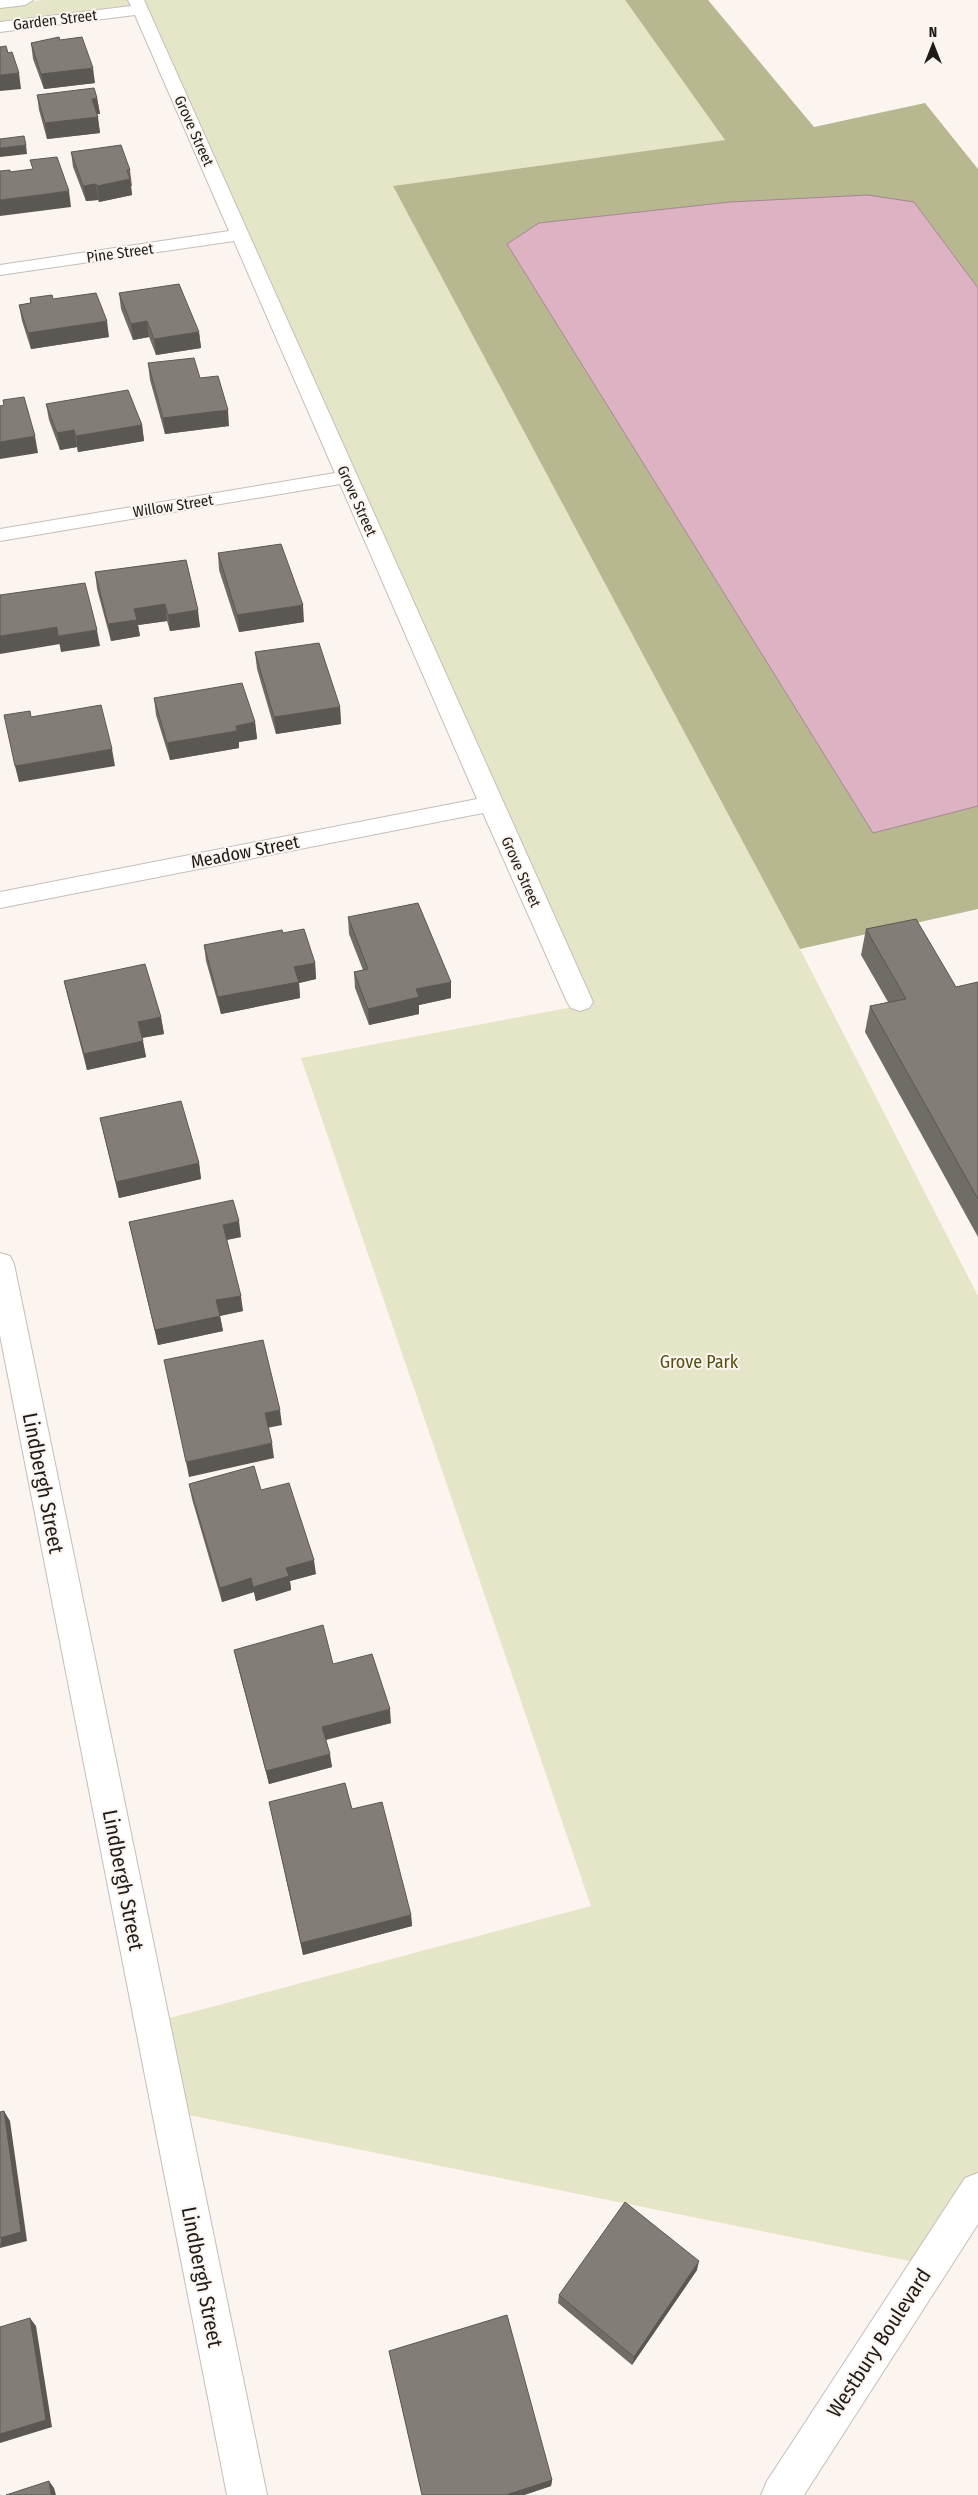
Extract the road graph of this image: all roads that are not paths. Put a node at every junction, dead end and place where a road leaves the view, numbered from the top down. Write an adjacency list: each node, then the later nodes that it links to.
1 (25, 0): 2 (street, Garden Street)
2 (0, 3)
3 (138, 5): 4 (street, Garden Street); 5 (street, Grove Street)
4 (0, 27)
5 (241, 235): 6 (street, Pine Street); 7 (street, Grove Street)
6 (0, 270)
7 (347, 477): 8 (street, Willow Street); 9 (street, Grove Street)
8 (0, 535)
9 (491, 804): 10 (street, Meadow Street); 11 (street, Grove Street)
10 (0, 900)
11 (580, 1002)
12 (0, 1264): 14 (street, Lindbergh Street)
13 (978, 2191): 15 (street, Westbury Boulevard)
14 (246, 2495)
15 (781, 2495)

